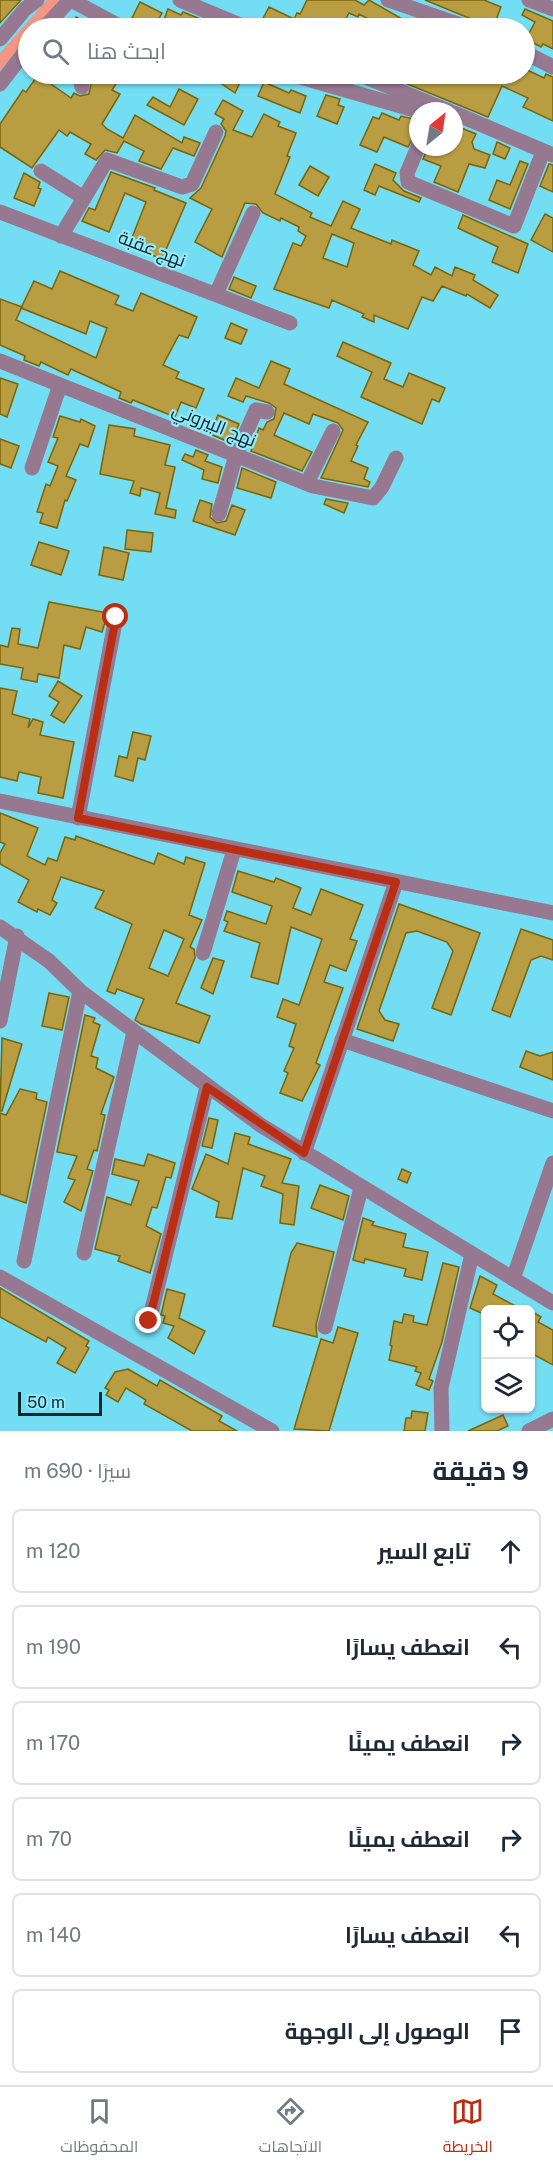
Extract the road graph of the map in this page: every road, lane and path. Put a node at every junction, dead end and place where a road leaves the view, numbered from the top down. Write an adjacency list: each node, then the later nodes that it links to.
1 (37, 0): 11 (street)
2 (71, 0): 7 (street); 8 (street)
3 (180, 0): 9 (street)
4 (388, 0): 10 (street)
5 (529, 0): 6 (street)
6 (553, 9)
7 (54, 18)
8 (104, 18)
9 (222, 18)
10 (441, 18)
11 (0, 39)
12 (535, 57): 14 (street)
13 (18, 61): 15 (street)
14 (553, 67)
15 (0, 84)
16 (330, 84): 19 (street)
17 (377, 84): 18 (street)
18 (412, 102)
19 (409, 104)
20 (463, 117): 24 (street)
21 (463, 126): 24 (street)
22 (216, 132): 26 (street)
23 (414, 156): 24 (street)
24 (549, 158)
25 (41, 171): 26 (street)
26 (84, 198): 29 (street)
27 (0, 212): 29 (street, نهج عقبة)
28 (253, 213): 30 (street)
29 (61, 236): 30 (street, نهج عقبة)
30 (216, 294): 31 (street, نهج عقبة)
31 (291, 323)
32 (0, 361): 33 (street, نهج البيروني)
33 (60, 385): 36 (street, نهج البيروني); 38 (street)
34 (267, 412): 36 (street)
35 (333, 431): 39 (street)
36 (236, 455): 39 (street, نهج البيروني); 40 (street)
37 (396, 458): 39 (street, نهج البيروني)
38 (32, 468)
39 (307, 483)
40 (219, 514)
41 (116, 617): 43 (street)
42 (0, 801): 43 (street)
43 (78, 818): 44 (street)
44 (234, 850): 45 (street); 49 (street)
45 (396, 882): 46 (street); 53 (street)
46 (553, 913)
47 (0, 927): 48 (street)
48 (17, 936): 50 (street); 51 (street)
49 (203, 952)
50 (80, 991): 52 (street); 61 (street)
51 (0, 1021)
52 (134, 1032): 54 (street); 59 (street)
53 (342, 1040): 55 (street); 56 (street)
54 (207, 1087): 56 (street); 65 (street)
55 (553, 1111)
56 (304, 1153): 58 (street)
57 (553, 1163): 63 (street)
58 (361, 1188): 60 (street); 66 (street)
59 (84, 1253)
60 (472, 1254): 63 (street); 69 (street)
61 (24, 1261)
62 (0, 1277): 68 (street)
63 (513, 1279): 64 (street)
64 (553, 1303)
65 (149, 1321)
66 (325, 1327)
67 (553, 1419): 70 (street)
68 (272, 1431)
69 (442, 1431)
70 (529, 1431)

